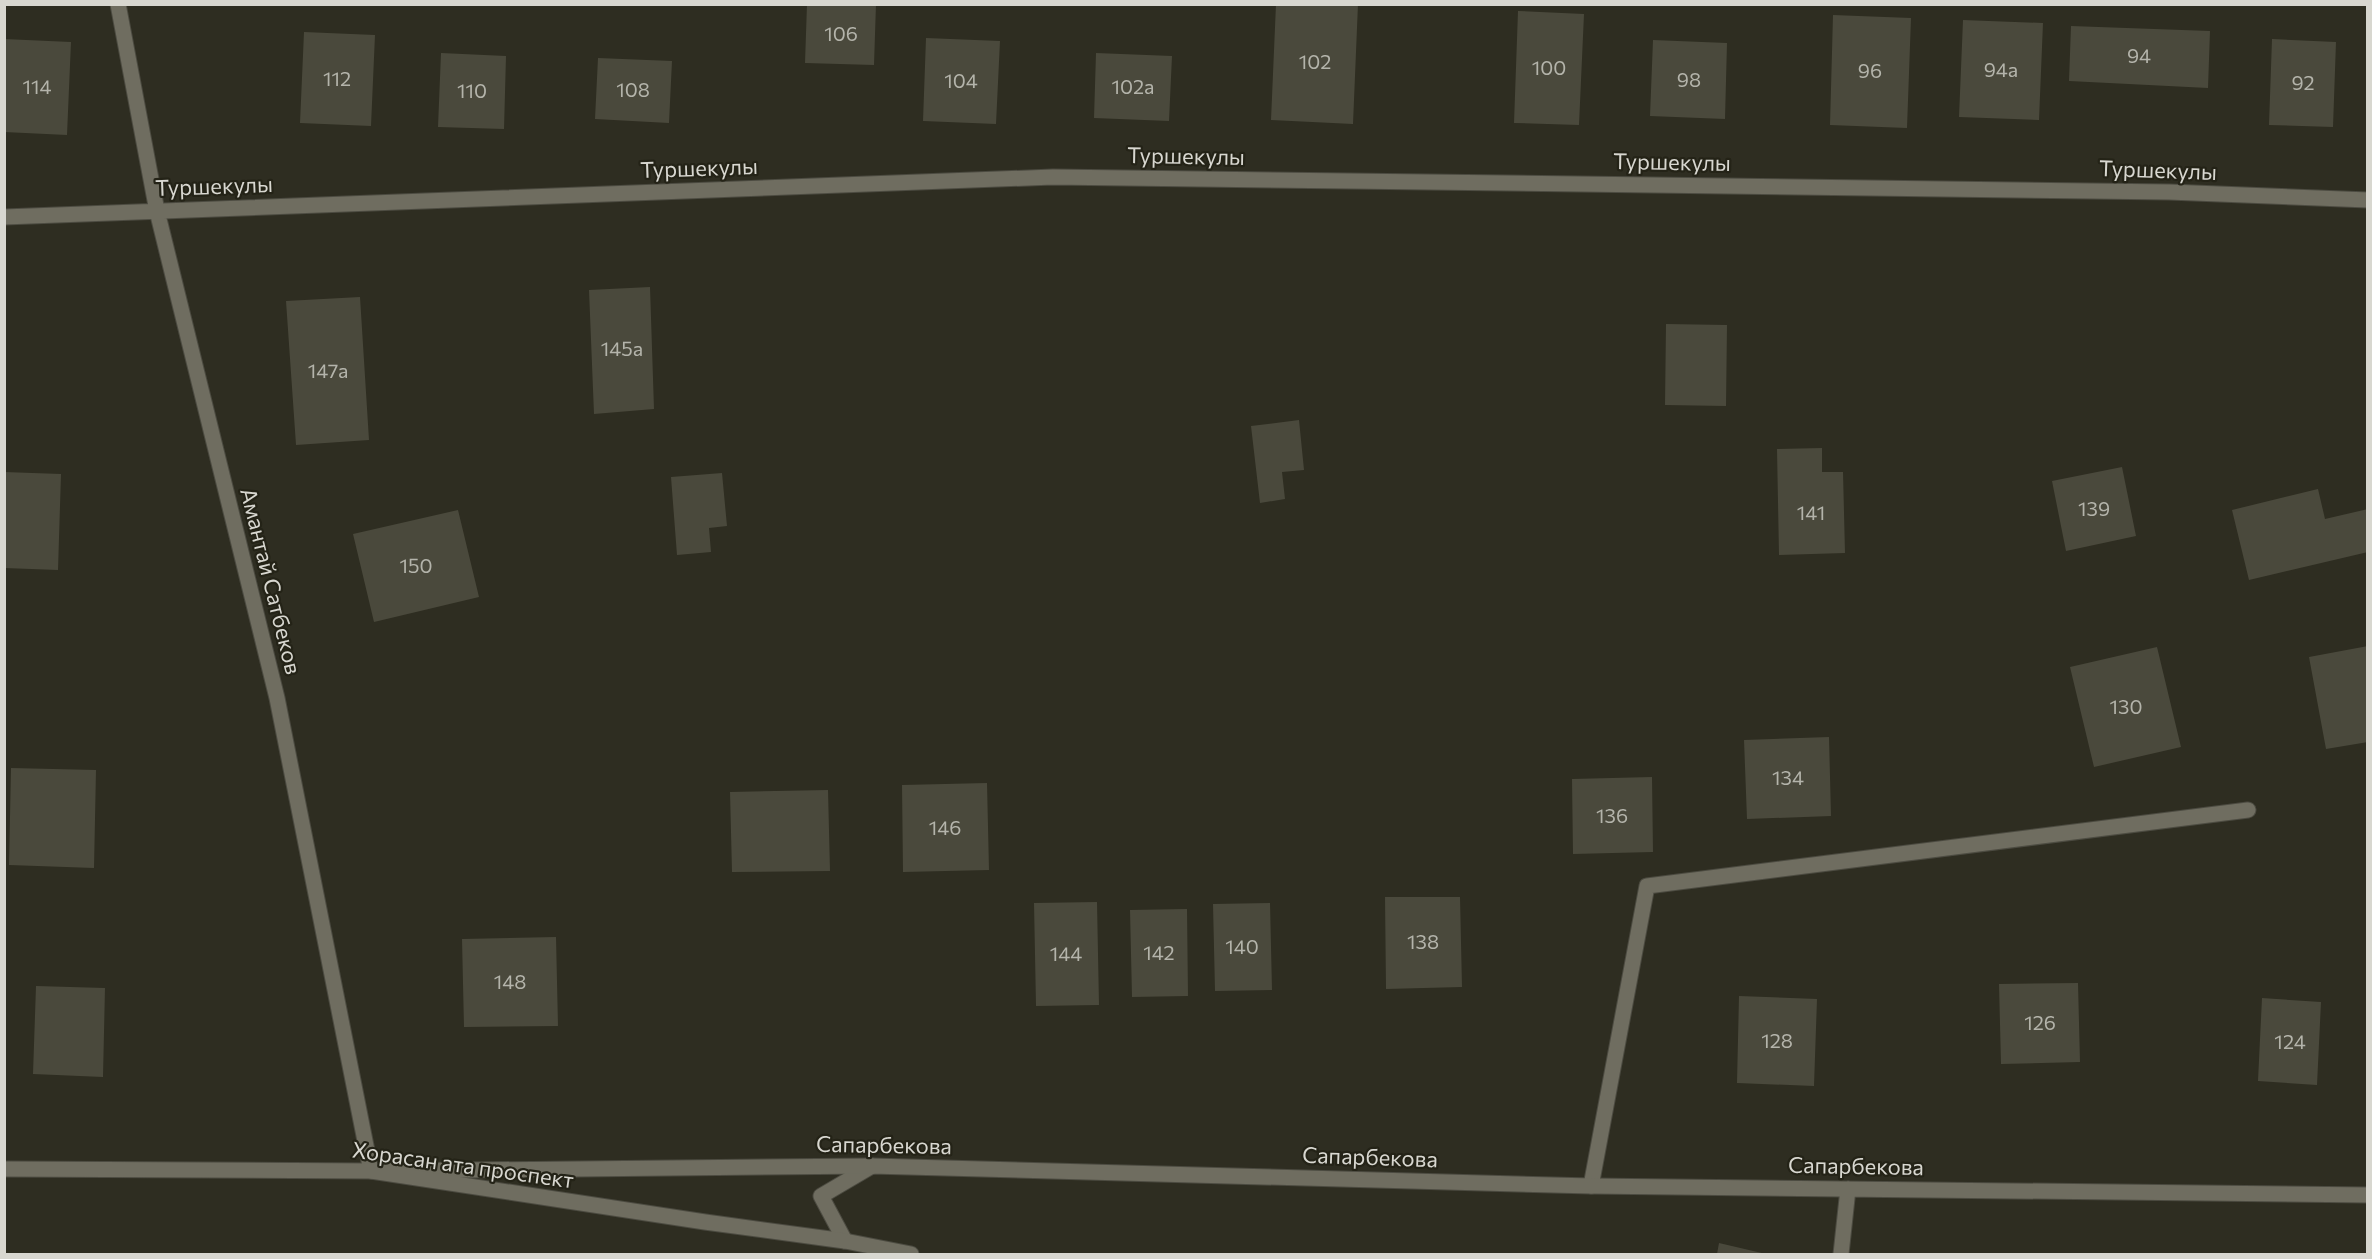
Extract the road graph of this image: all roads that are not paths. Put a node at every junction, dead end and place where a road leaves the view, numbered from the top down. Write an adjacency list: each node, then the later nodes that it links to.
1 (118, 4): 3 (street, Амантай Сатбеков)
2 (2367, 200): 3 (street, Туршекулы)
3 (157, 211): 4 (street, Туршекулы); 8 (street, Амантай Сатбеков)
4 (4, 217)
5 (2248, 810): 9 (street)
6 (872, 1166): 8 (street, Сапарбекова); 9 (street, Сапарбекова); 12 (street)
7 (5, 1168): 8 (street, Хорасан ата проспект)
8 (371, 1171): 12 (street, Хорасан ата проспект)
9 (1591, 1186): 10 (street, Сапарбекова)
10 (1848, 1188): 11 (street, Сапарбекова); 14 (street)
11 (2367, 1195)
12 (845, 1241): 13 (street, Хорасан ата проспект)
13 (911, 1254)
14 (1841, 1254)

